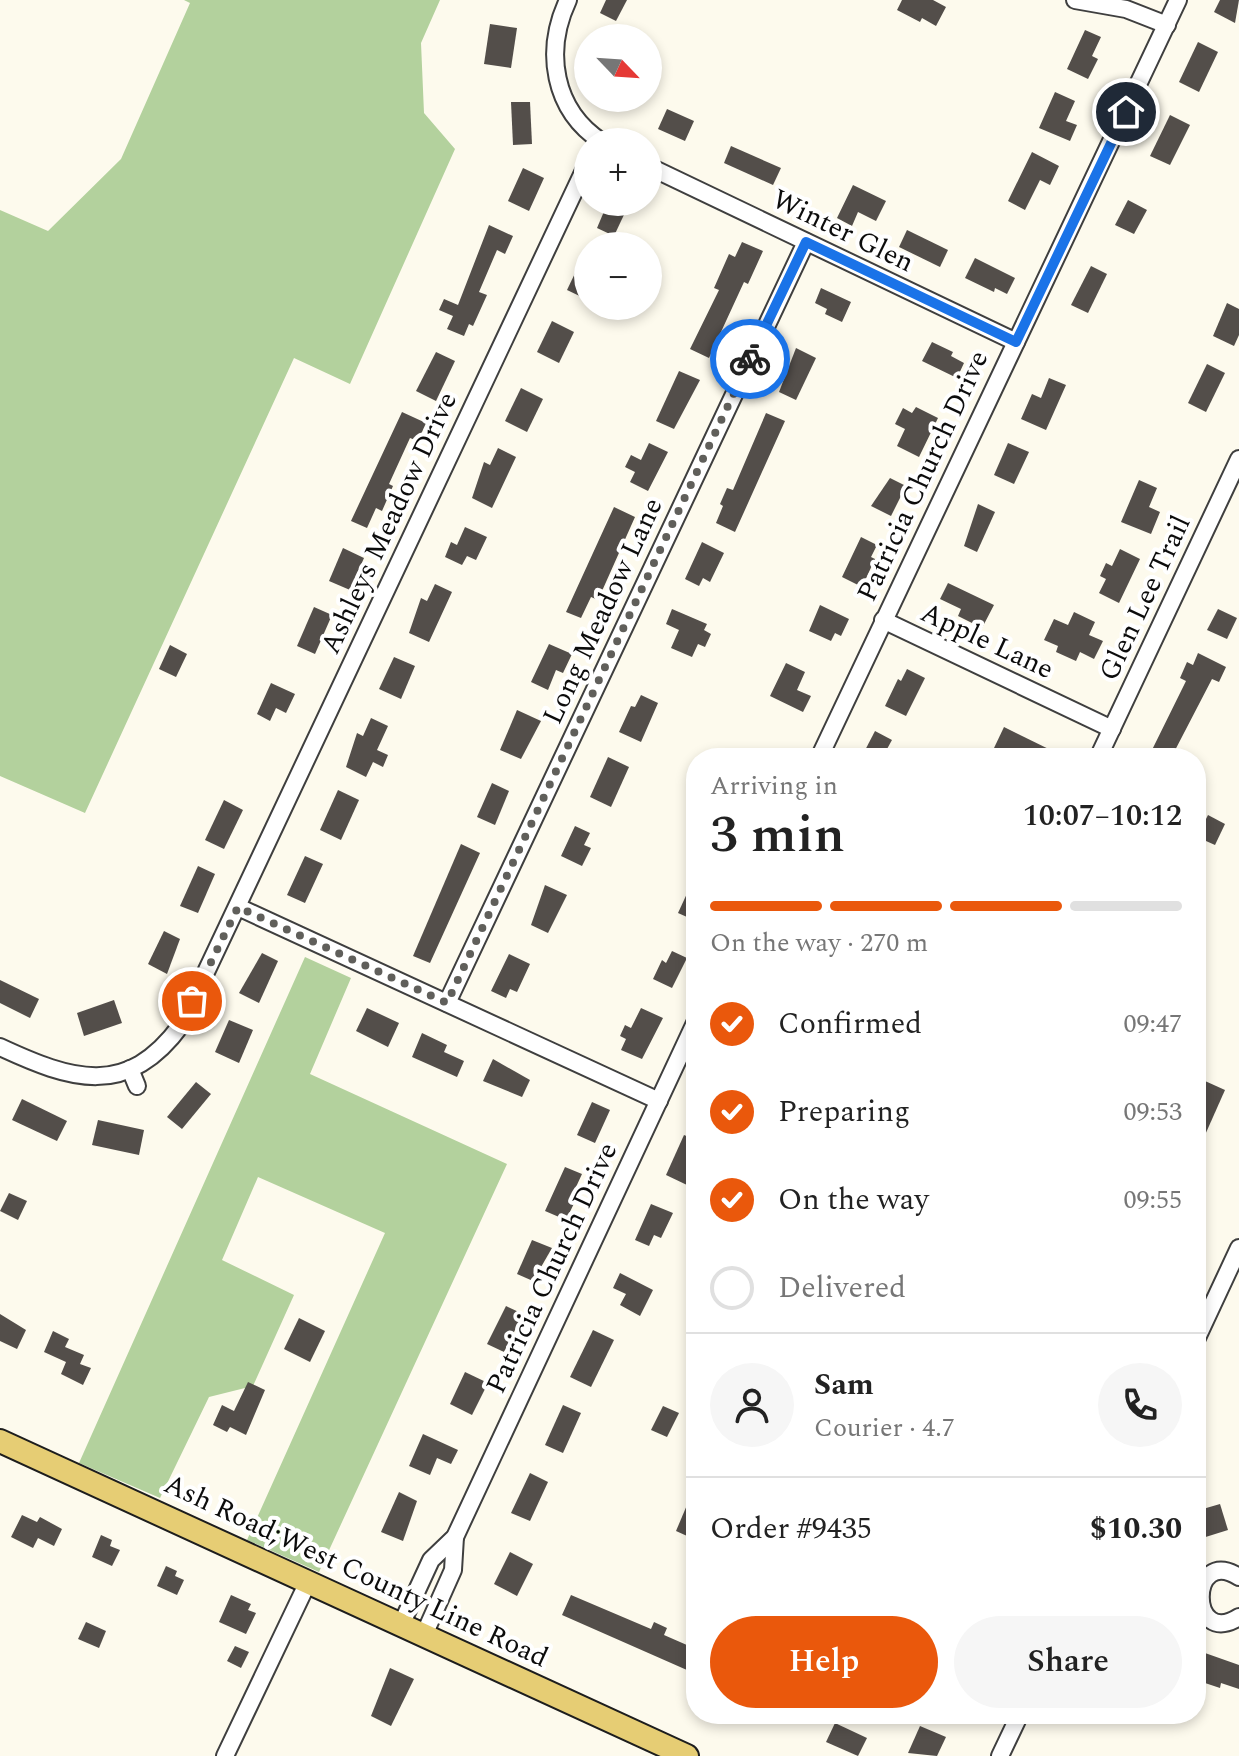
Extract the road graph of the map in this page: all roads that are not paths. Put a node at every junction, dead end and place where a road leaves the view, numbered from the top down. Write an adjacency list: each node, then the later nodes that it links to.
1 (568, 0): 5 (street)
2 (1075, 0): 4 (street)
3 (1178, 0): 4 (street, Patricia Church Drive)
4 (1167, 25): 9 (street, Patricia Church Drive)
5 (585, 128)
6 (662, 173): 8 (street, Winter Glen)
7 (574, 192): 15 (street, Ashleys Meadow Drive)
8 (806, 242): 9 (street, Winter Glen); 16 (street, Long Meadow Lane)
9 (1016, 342): 11 (street, Patricia Church Drive)
10 (1239, 459): 12 (street, Glen Lee Trail)
11 (883, 620): 12 (street, Apple Lane); 13 (street, Patricia Church Drive)
12 (1112, 729): 14 (street, Glen Lee Trail)
13 (824, 748)
14 (1103, 748)
15 (238, 907): 16 (street); 19 (street, Ashleys Meadow Drive)
16 (447, 1003): 21 (street)
17 (686, 1043): 21 (street, Patricia Church Drive)
18 (0, 1047): 19 (street)
19 (130, 1069): 20 (street)
20 (137, 1086)
21 (659, 1101): 25 (street, Patricia Church Drive)
22 (1237, 1255): 23 (street)
23 (1206, 1319)
24 (0, 1441): 28 (main road, Ash Road;West County Line Road)
25 (455, 1537): 31 (street, Patricia Church Drive); 32 (street, Patricia Church Drive)
26 (1239, 1577): 27 (street)
27 (1206, 1579)
28 (308, 1582): 31 (main road, Ash Road;West County Line Road); 34 (street)
29 (1206, 1612): 30 (street)
30 (1239, 1617)
31 (401, 1625): 32 (main road, Ash Road;West County Line Road)
32 (424, 1635): 35 (main road, Ash Road;West County Line Road)
33 (1015, 1724): 36 (street)
34 (225, 1756)
35 (687, 1756)
36 (1000, 1756)

